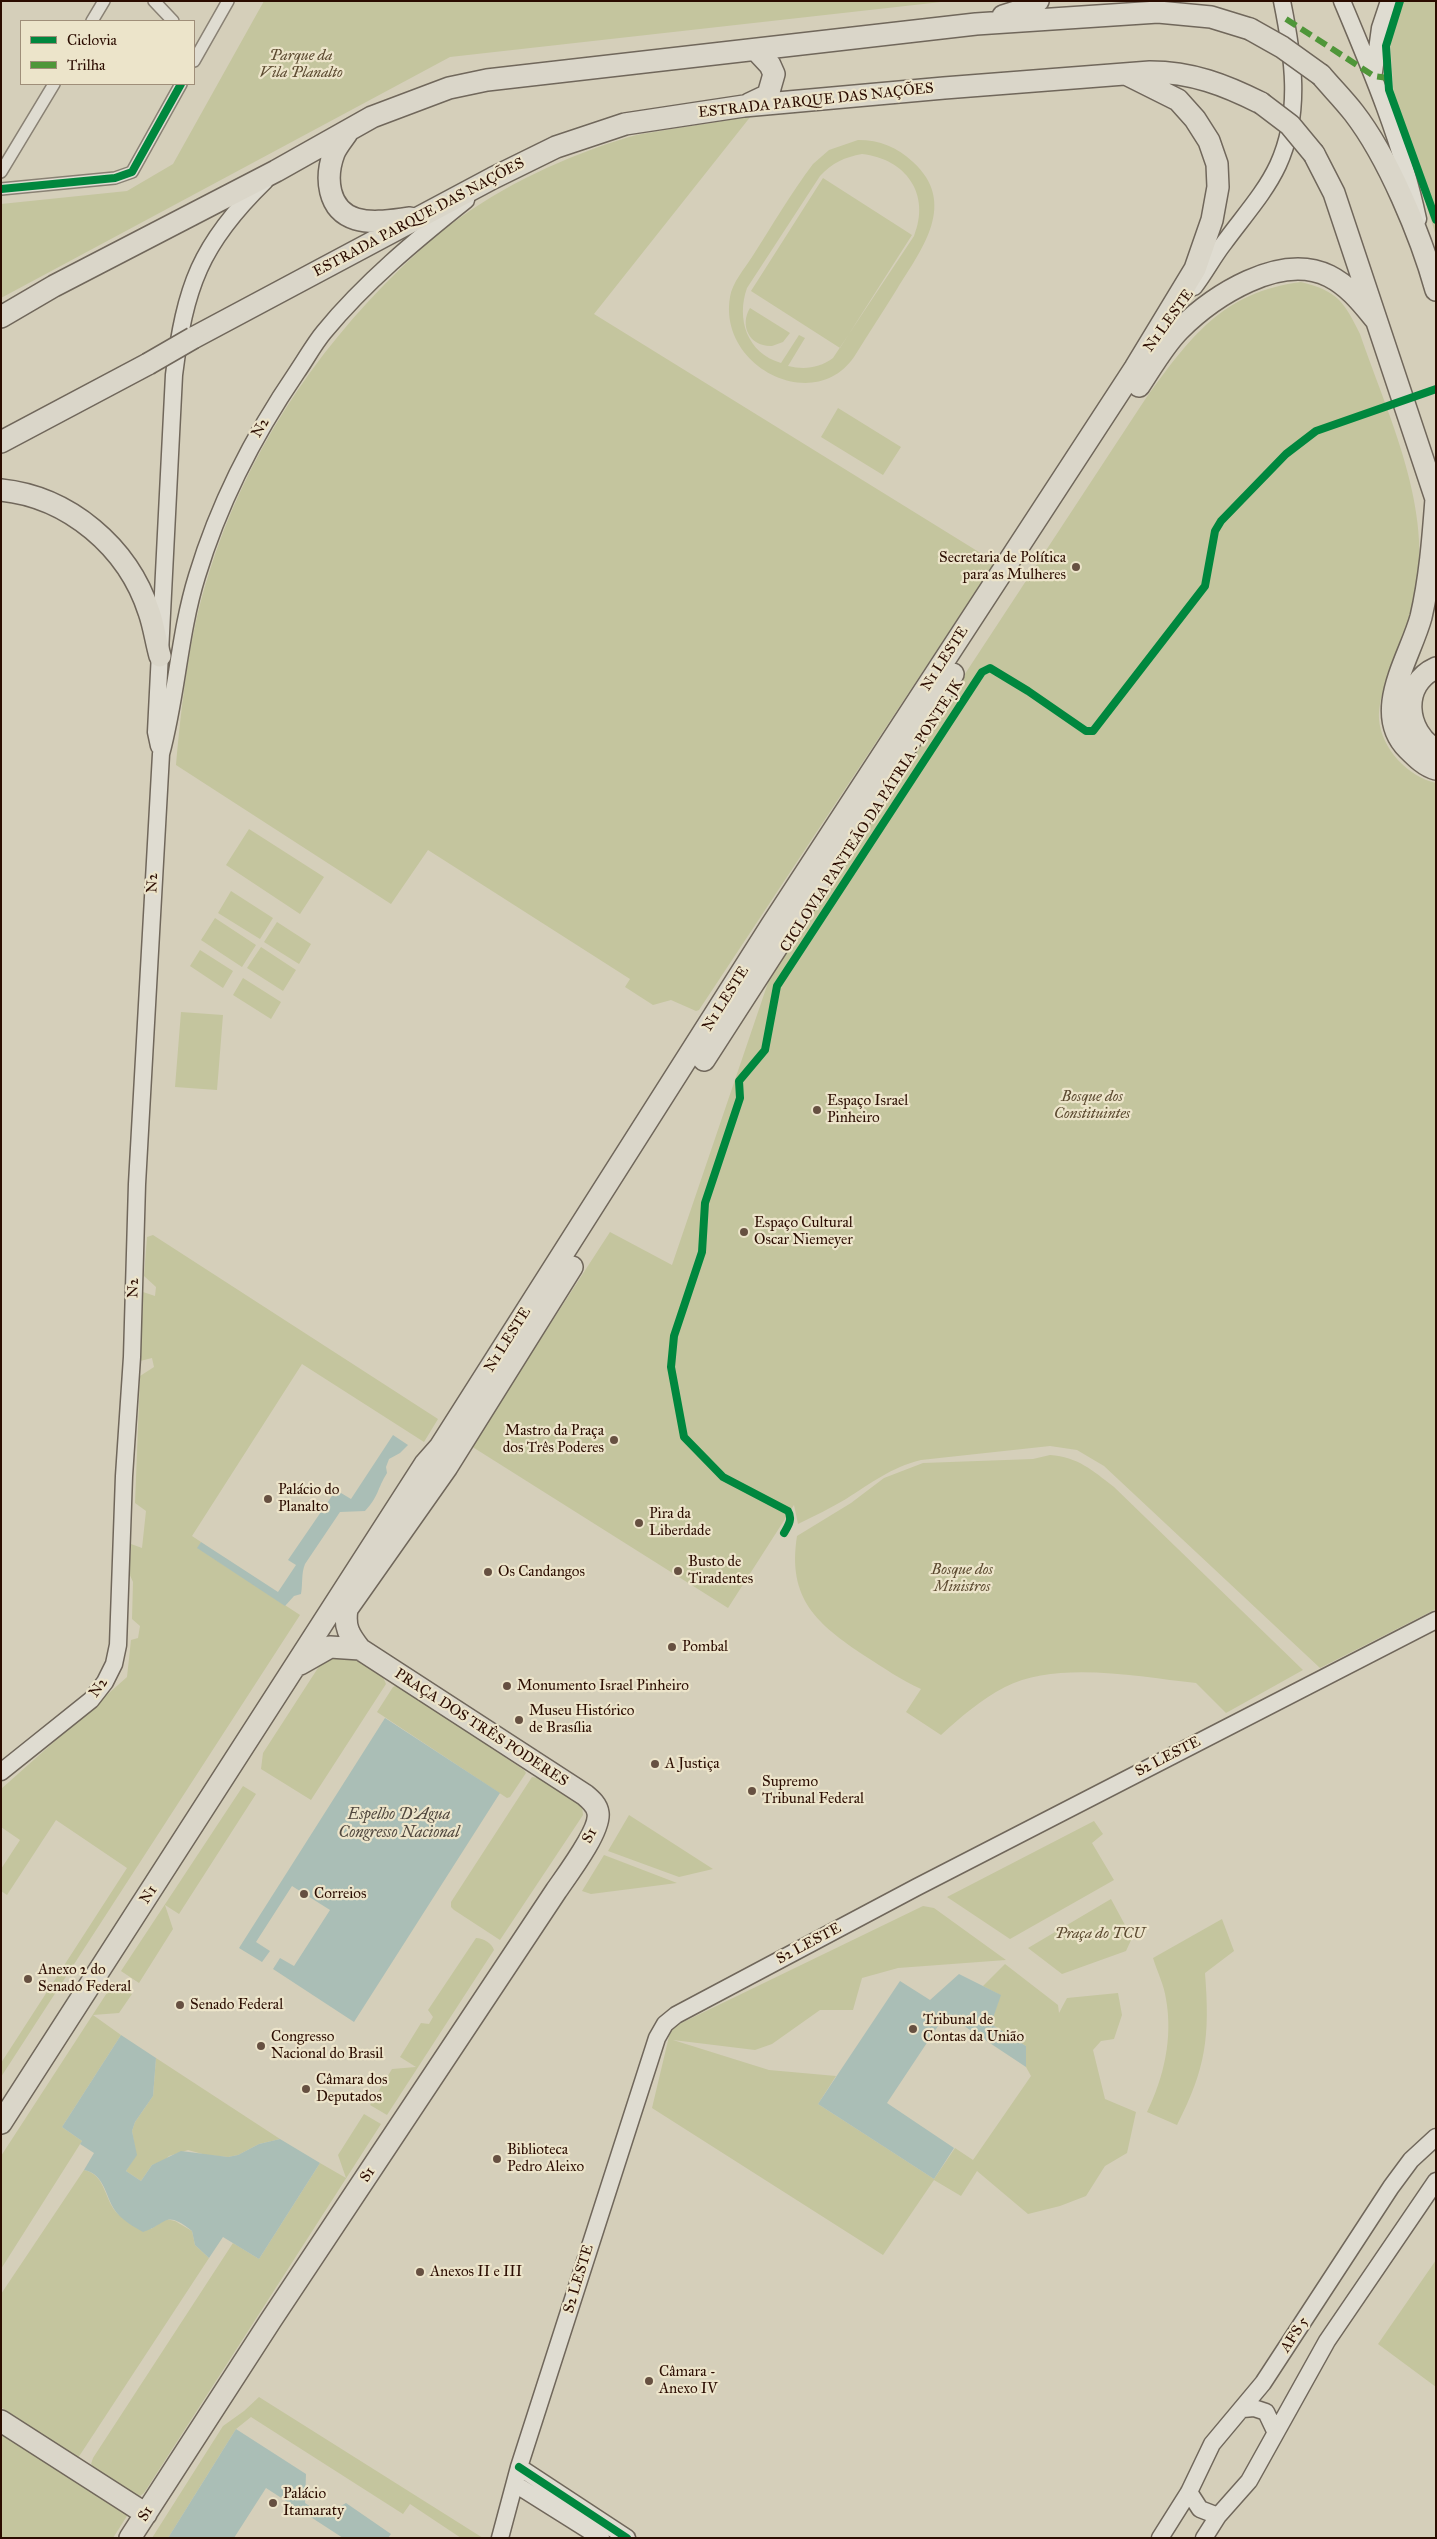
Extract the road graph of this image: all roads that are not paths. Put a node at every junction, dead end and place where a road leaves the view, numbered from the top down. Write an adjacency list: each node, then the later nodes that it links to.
1 (104, 1): 8 (street)
2 (228, 1): 11 (street)
3 (1038, 1): 10 (highway)
4 (1282, 1): 30 (main road, N1 LESTE)
5 (1342, 1): 14 (main road)
6 (1389, 1): 14 (main road)
7 (158, 3): 9 (street)
8 (93, 20)
9 (172, 20)
10 (976, 24): 12 (highway); 24 (highway, bridge)
11 (197, 47)
12 (756, 50): 17 (highway); 18 (highway)
13 (1126, 74): 17 (highway, ESTRADA PARQUE DAS NAÇÕES); 29 (highway, ESTRADA PARQUE DAS NAÇÕES, bridge); 30 (highway)
14 (1374, 76): 24 (main road)
15 (53, 85): 20 (street)
16 (180, 85): 22 (street)
17 (744, 106): 21 (highway, ESTRADA PARQUE DAS NAÇÕES)
18 (347, 133): 19 (highway); 23 (highway)
19 (276, 171): 25 (highway); 34 (main road, N2)
20 (1, 172)
21 (493, 178): 23 (highway, ESTRADA PARQUE DAS NAÇÕES); 37 (main road, N2)
22 (1, 189)
23 (423, 216): 31 (highway, ESTRADA PARQUE DAS NAÇÕES, bridge)
24 (1425, 251): 26 (highway)
25 (54, 286): 27 (main road); 28 (highway)
26 (1436, 290)
27 (1, 305)
28 (1, 317)
29 (1376, 320): 30 (highway); 33 (highway, ESTRADA PARQUE DAS NAÇÕES)
30 (1140, 373): 40 (highway, N1 LESTE); 41 (highway, N1 LESTE)
31 (1, 442)
32 (1, 490): 34 (highway)
33 (1436, 499): 38 (highway)
34 (160, 656): 37 (main road, N2)
35 (1436, 668): 36 (highway)
36 (1436, 750)
37 (161, 754): 42 (main road, N2)
38 (1436, 769)
39 (1436, 1620): 50 (main road, S2 LESTE)
40 (360, 1649): 41 (highway); 43 (highway, PRAÇA DOS TRÊS PODERES)
41 (295, 1667): 44 (highway, N1)
42 (1, 1772)
43 (598, 1810): 53 (highway, S1)
44 (1, 2123)
45 (1436, 2136): 47 (main road, AFS 5)
46 (1436, 2181): 49 (main road, AFS 5)
47 (1243, 2408): 49 (main road); 52 (main road, AFS 5)
48 (1, 2421): 53 (highway)
49 (1275, 2431): 54 (main road, AFS 5)
50 (519, 2467): 51 (main road, S2 LESTE); 58 (main road)
51 (515, 2484): 56 (main road, S2 LESTE); 57 (main road)
52 (1189, 2492): 54 (main road); 59 (main road, AFS 5)
53 (146, 2514): 55 (highway, S1)
54 (1218, 2516): 60 (main road, AFS 5)
55 (130, 2538)
56 (500, 2538)
57 (602, 2538)
58 (628, 2538)
59 (1160, 2538)
60 (1204, 2538)

